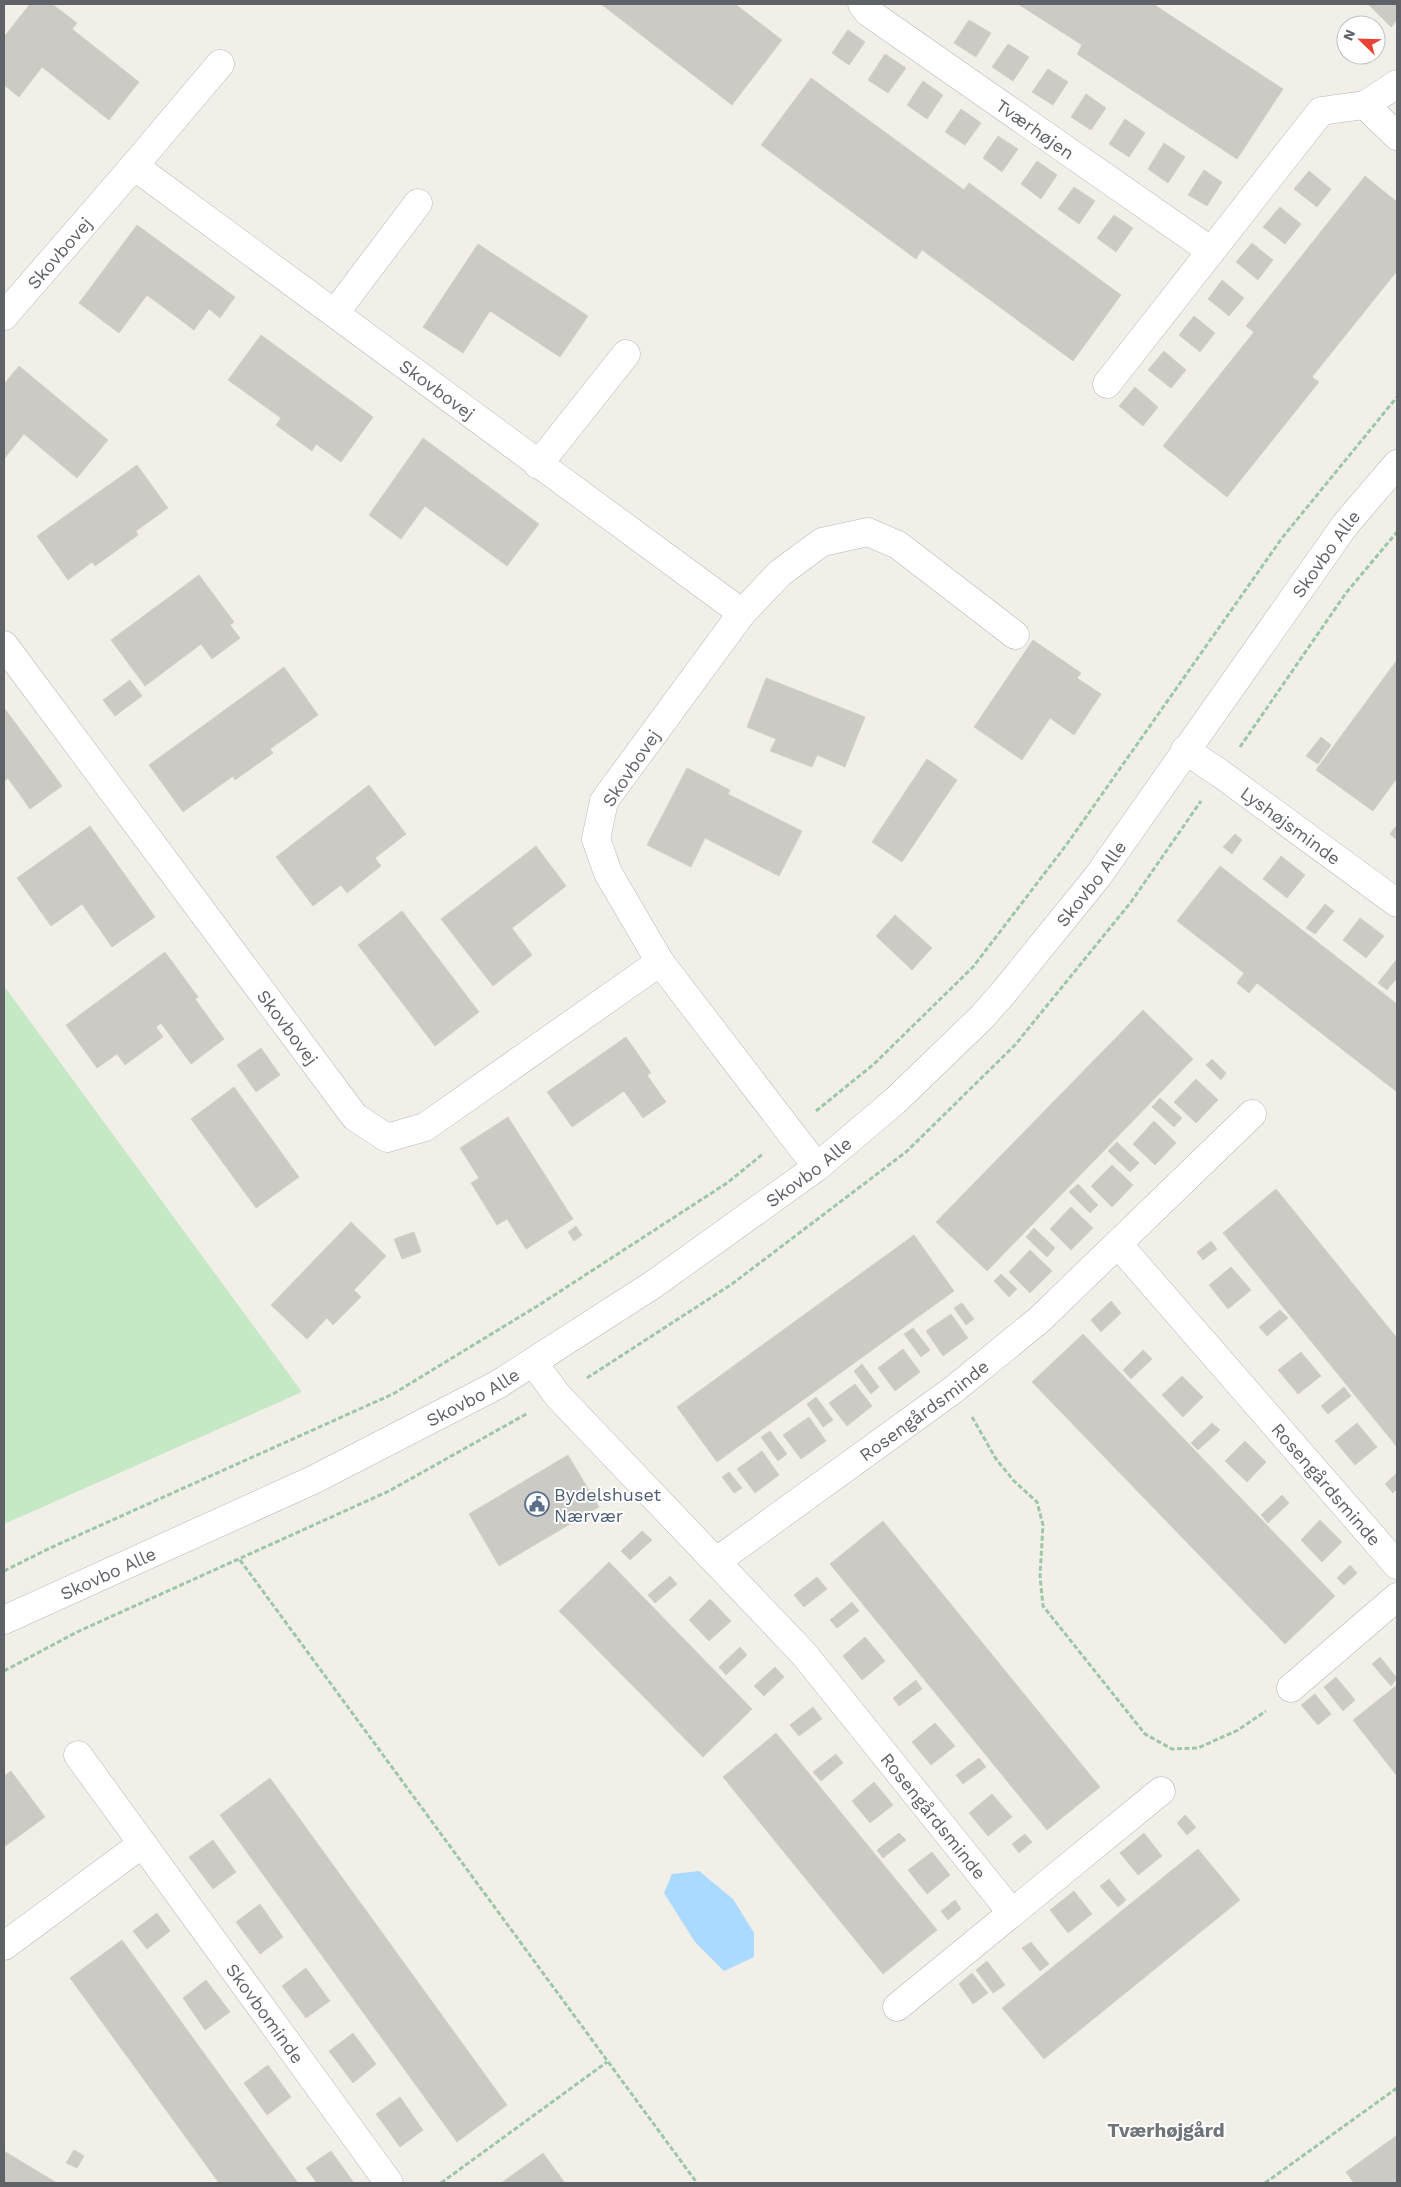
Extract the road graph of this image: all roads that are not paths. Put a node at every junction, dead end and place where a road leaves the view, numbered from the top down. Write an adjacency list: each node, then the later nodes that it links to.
1 (862, 4): 8 (street, Tværhøjen)
2 (220, 64): 6 (street, Skovbovej)
3 (1397, 84): 4 (street)
4 (1365, 105): 5 (street); 8 (street)
5 (1397, 136)
6 (134, 166): 9 (street, Skovbovej); 10 (street, Skovbovej)
7 (418, 203): 9 (street)
8 (1211, 251): 12 (street)
9 (335, 313): 14 (street, Skovbovej)
10 (4, 316)
11 (626, 354): 14 (street)
12 (1107, 384)
13 (1397, 464): 18 (street, Skovbo Alle)
14 (538, 465): 15 (street, Skovbovej)
15 (742, 614): 16 (street, Skovbovej); 20 (street, Skovbovej)
16 (1015, 635)
17 (4, 645): 20 (street, Skovbovej)
18 (1185, 750): 19 (street, Lyshøjsminde); 22 (street, Skovbo Alle)
19 (1396, 901)
20 (660, 962): 22 (street, Skovbovej)
21 (1252, 1114): 23 (street, Rosengårdsminde)
22 (817, 1167): 24 (street, Skovbo Alle)
23 (1118, 1244): 25 (street, Rosengårdsminde); 26 (street, Rosengårdsminde)
24 (533, 1362): 25 (street, Rosengårdsminde); 28 (street, Skovbo Alle)
25 (717, 1562): 33 (street, Rosengårdsminde)
26 (1397, 1564)
27 (1397, 1597): 29 (street)
28 (4, 1620)
29 (1291, 1688)
30 (78, 1755): 32 (street, Skovbominde)
31 (1161, 1791): 33 (street)
32 (142, 1844): 34 (street); 36 (street, Skovbominde)
33 (1012, 1913): 35 (street)
34 (4, 1946)
35 (897, 2007)
36 (389, 2183)

